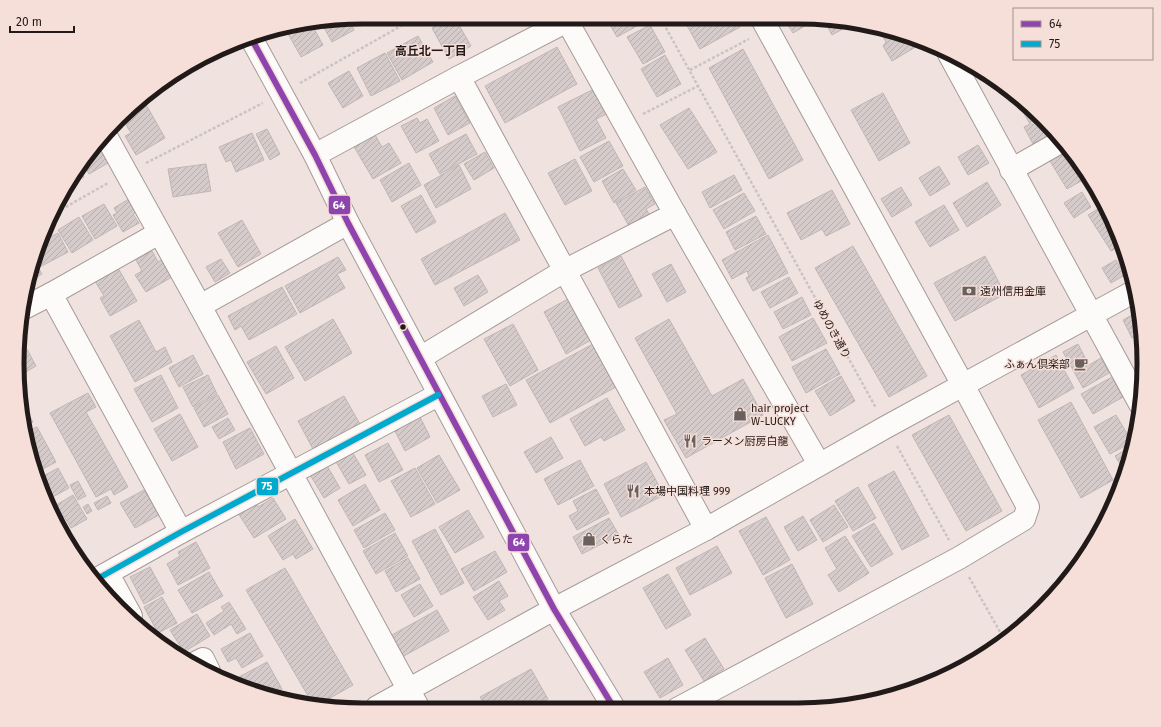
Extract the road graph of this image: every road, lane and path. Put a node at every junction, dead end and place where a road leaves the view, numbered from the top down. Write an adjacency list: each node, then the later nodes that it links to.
1 (405, 24): 11 (path)
2 (561, 24): 9 (street)
3 (569, 24): 19 (street)
4 (664, 24): 8 (path, ゆめのき通り)
5 (765, 25): 8 (path); 29 (street)
6 (253, 42): 11 (street)
7 (953, 62): 16 (street)
8 (690, 70): 10 (path, ゆめのき通り)
9 (459, 77): 15 (street); 22 (street)
10 (698, 86): 12 (path); 32 (path, ゆめのき通り)
11 (281, 94): 15 (street); 17 (path)
12 (642, 114)
13 (108, 140): 17 (street)
14 (1056, 144): 16 (street)
15 (315, 155): 20 (street)
16 (1011, 170): 27 (street)
17 (126, 174): 18 (path); 21 (street)
18 (61, 210)
19 (675, 214): 22 (street); 33 (street)
20 (348, 223): 26 (street); 28 (street)
21 (159, 233): 23 (street); 26 (street)
22 (564, 271): 28 (street); 35 (street)
23 (50, 294): 25 (street); 36 (street)
24 (1129, 294): 27 (street)
25 (30, 305)
26 (200, 306): 34 (street)
27 (1092, 314): 29 (street); 31 (street)
28 (420, 358): 30 (street)
29 (963, 385): 32 (street); 37 (street)
30 (438, 394): 34 (street); 40 (street)
31 (1135, 395)
32 (886, 427): 33 (street); 37 (path, ゆめのき通り)
33 (819, 464): 35 (street)
34 (291, 474): 36 (street); 42 (street)
35 (706, 529): 40 (street)
36 (181, 532): 38 (street)
37 (959, 558): 41 (path, ゆめのき通り); 45 (street)
38 (103, 577): 39 (street)
39 (120, 600)
40 (554, 609): 42 (street); 44 (street)
41 (1002, 635)
42 (413, 699): 43 (street)
43 (396, 703)
44 (611, 703)
45 (688, 703)

